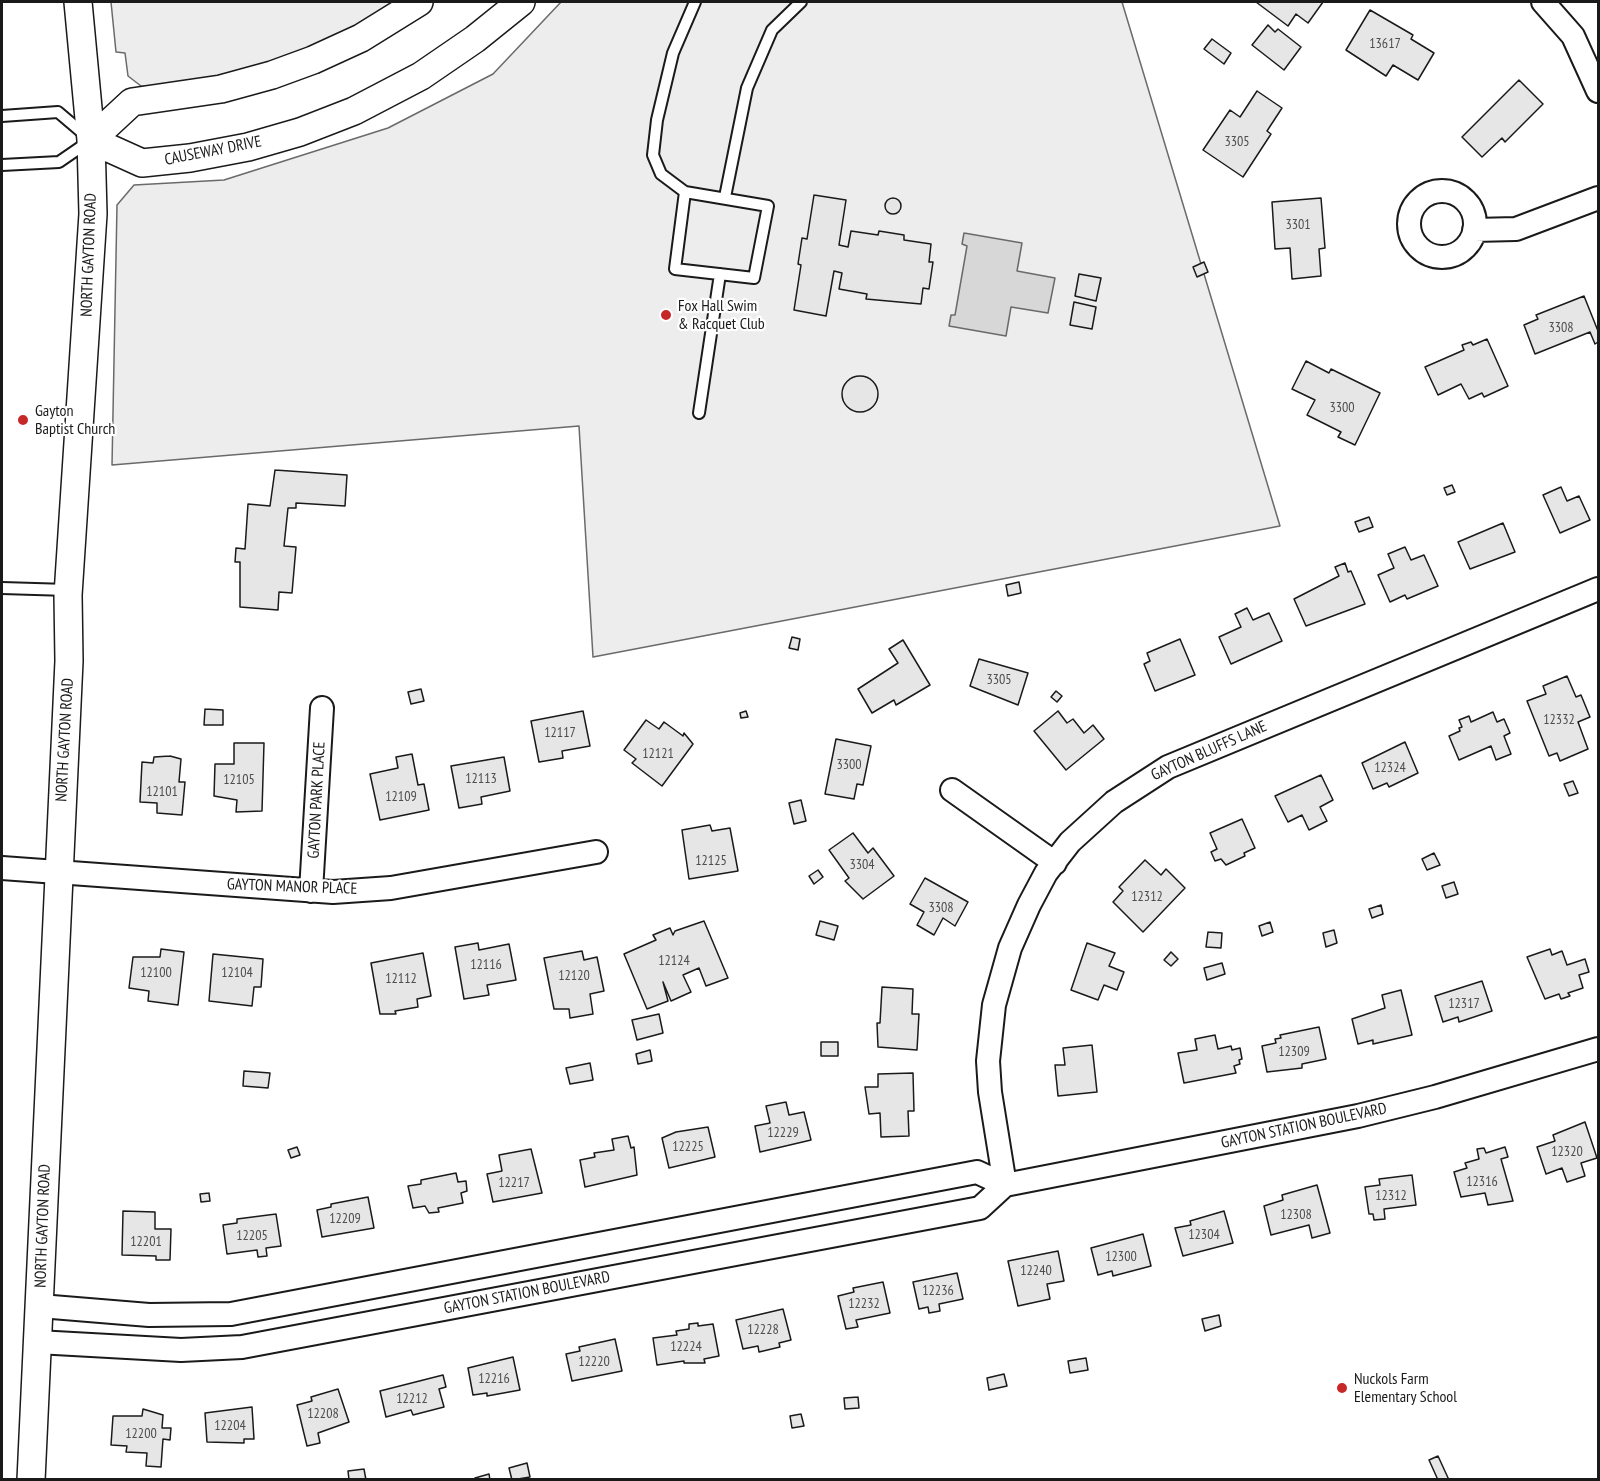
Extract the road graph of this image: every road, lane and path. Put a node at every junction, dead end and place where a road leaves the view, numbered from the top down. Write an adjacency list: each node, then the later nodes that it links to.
1 (78, 2): 9 (street, NORTH GAYTON ROAD)
2 (419, 2): 9 (street)
3 (520, 2): 9 (street, CAUSEWAY DRIVE)
4 (695, 2): 11 (lane)
5 (801, 2): 12 (lane)
6 (1543, 2): 7 (street)
7 (1599, 91)
8 (2, 116): 9 (lane)
9 (91, 140): 10 (lane); 19 (street, NORTH GAYTON ROAD)
10 (2, 165)
11 (685, 192): 12 (lane); 15 (lane)
12 (726, 197): 15 (lane)
13 (1599, 198): 14 (street)
14 (1474, 230)
15 (720, 274): 16 (lane)
16 (699, 413)
17 (2, 588): 19 (lane)
18 (1599, 588): 23 (street, GAYTON BLUFFS LANE)
19 (68, 590): 25 (street, NORTH GAYTON ROAD)
20 (322, 708): 26 (street, GAYTON PARK PLACE)
21 (952, 790): 23 (street)
22 (596, 852): 26 (street, GAYTON MANOR PLACE)
23 (1055, 863): 28 (street, GAYTON BLUFFS LANE)
24 (2, 868): 25 (street, GAYTON MANOR PLACE)
25 (58, 870): 26 (street, GAYTON MANOR PLACE); 29 (street, NORTH GAYTON ROAD)
26 (311, 891)
27 (1599, 1049): 28 (street, GAYTON STATION BOULEVARD)
28 (1005, 1185): 29 (street, GAYTON STATION BOULEVARD); 30 (street, GAYTON STATION BOULEVARD)
29 (40, 1306): 30 (street, NORTH GAYTON ROAD)
30 (37, 1342): 31 (street, NORTH GAYTON ROAD)
31 (31, 1479)

